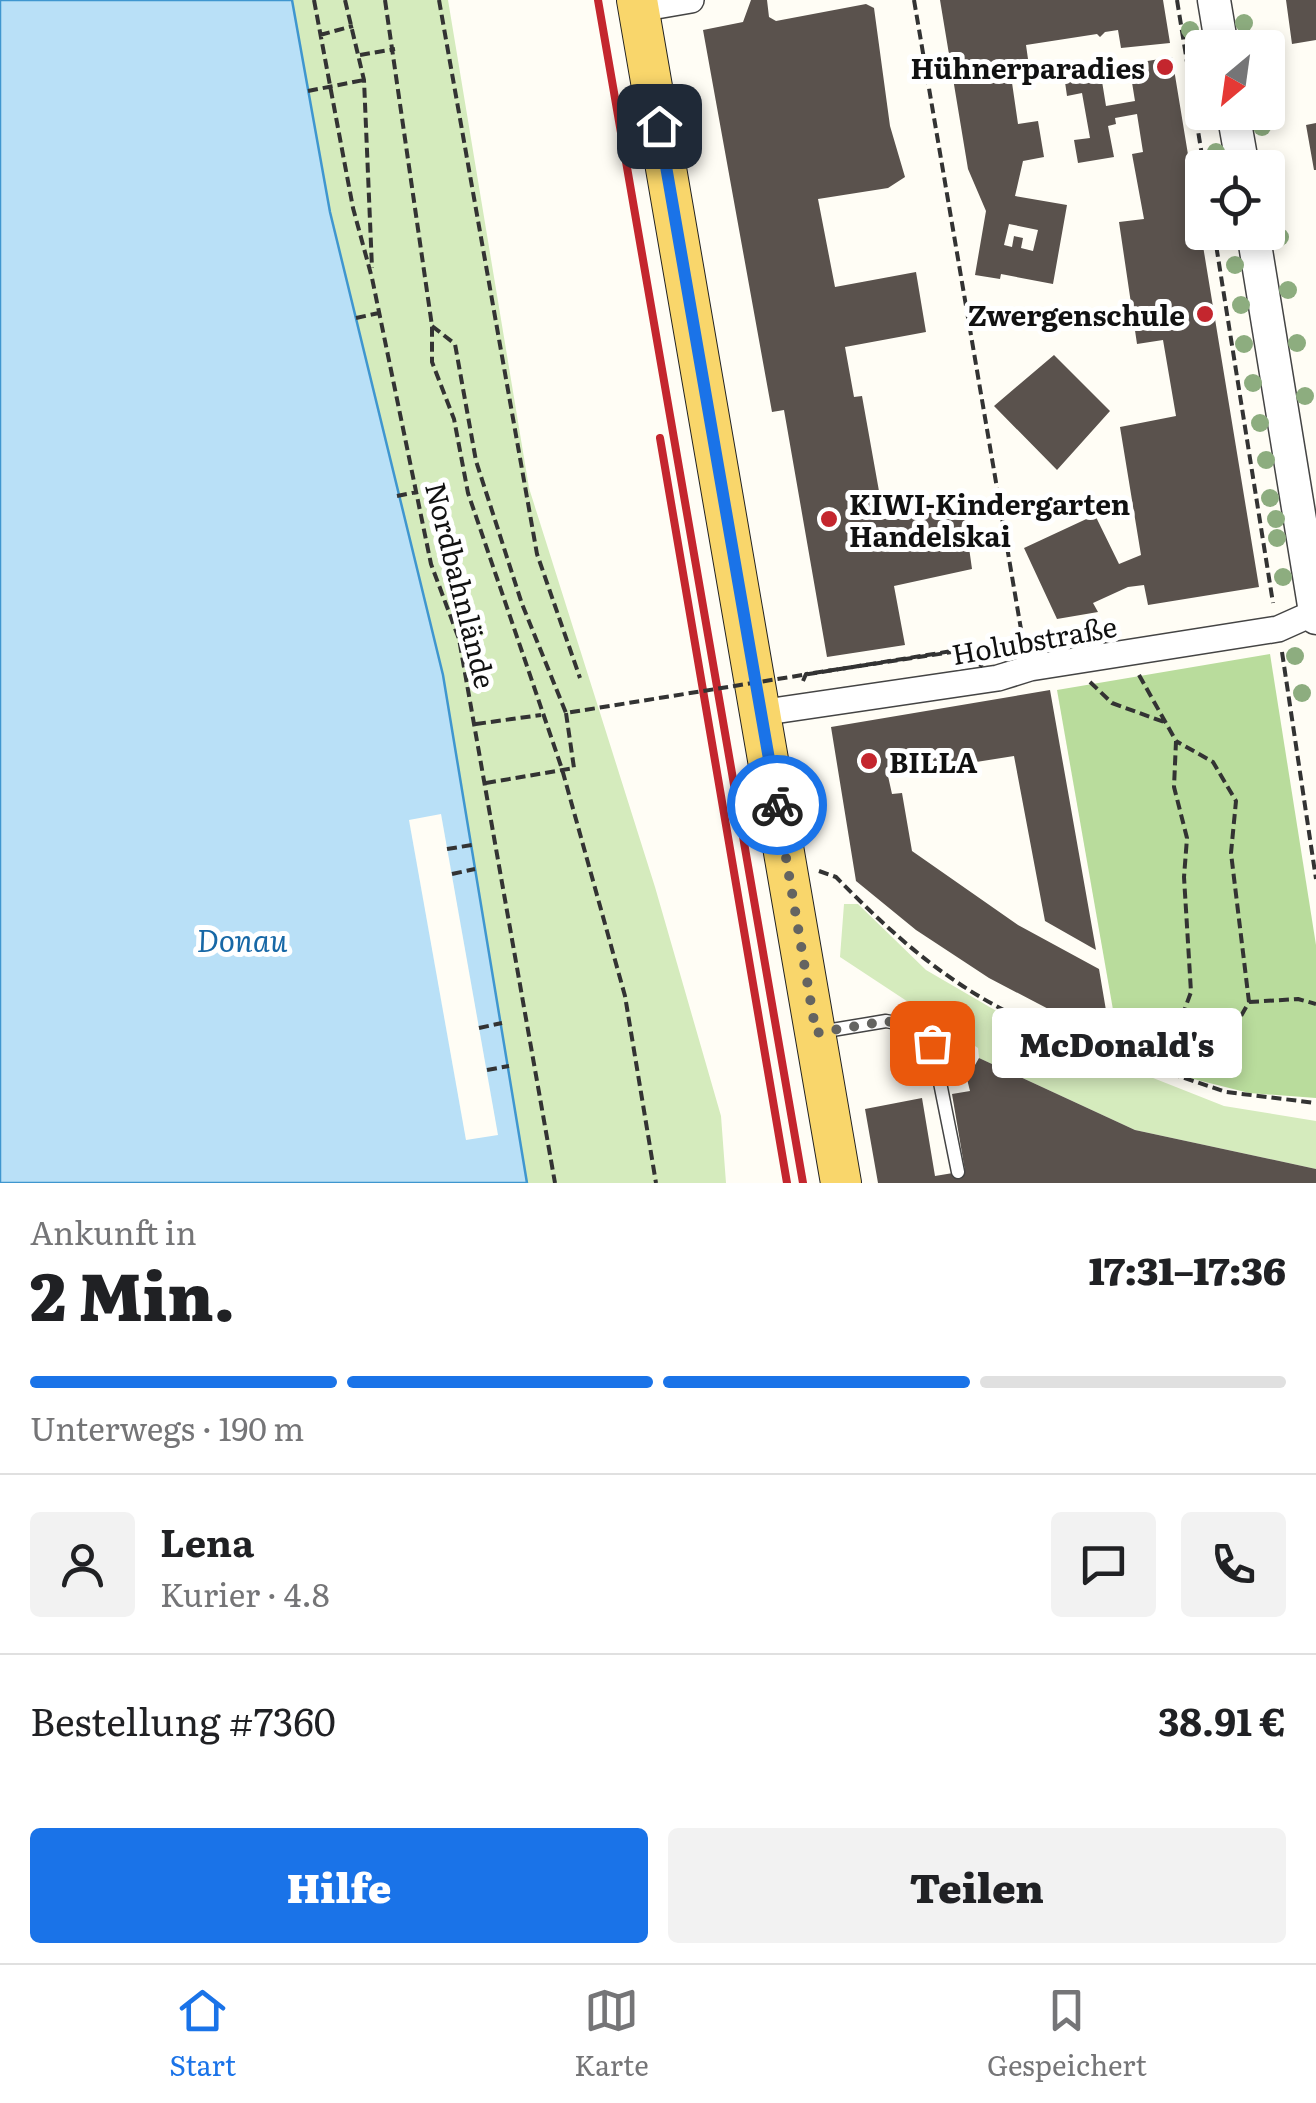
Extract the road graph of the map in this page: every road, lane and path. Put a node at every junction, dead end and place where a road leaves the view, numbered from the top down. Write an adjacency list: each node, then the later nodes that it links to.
1 (314, 0): 12 (path, Nordbahnlände)
2 (345, 0): 10 (path)
3 (385, 0): 13 (path)
4 (439, 0): 32 (path)
5 (691, 0): 9 (street)
6 (914, 0): 29 (path)
7 (1177, 0): 18 (path)
8 (1214, 0): 11 (street)
9 (638, 4): 35 (main road)
10 (354, 26): 12 (path); 14 (path)
11 (1219, 30)
12 (320, 34): 16 (path, Nordbahnlände)
13 (395, 49): 14 (path); 24 (path)
14 (360, 55): 15 (path)
15 (364, 80): 16 (path); 21 (path)
16 (331, 86): 17 (path); 21 (path, Nordbahnlände)
17 (308, 92)
18 (1201, 150)
19 (1217, 250): 28 (path)
20 (1257, 250): 27 (street)
21 (372, 278): 22 (path, Nordbahnlände)
22 (380, 313): 23 (path); 25 (path, Nordbahnlände)
23 (356, 318)
24 (432, 326): 34 (path, bridge); 36 (path)
25 (416, 492): 26 (path); 38 (path, Nordbahnlände)
26 (397, 496)
27 (1316, 614): 28 (street, Holubstraße)
28 (1278, 629): 30 (street, Holubstraße); 47 (path)
29 (1022, 639)
30 (1138, 650): 35 (street, Holubstraße); 37 (path)
31 (980, 667): 34 (path, bridge)
32 (580, 678)
33 (1112, 702): 37 (path)
34 (566, 712): 40 (path)
35 (760, 713): 44 (main road)
36 (542, 715): 38 (path); 40 (path)
37 (1166, 722): 39 (path)
38 (476, 724): 41 (path, Nordbahnlände)
39 (1176, 741): 48 (path); 53 (path)
40 (562, 769): 41 (path); 61 (path)
41 (486, 783): 60 (path, Nordbahnlände)
42 (472, 844): 43 (path)
43 (448, 849)
44 (786, 860): 52 (main road); 55 (path)
45 (475, 869): 46 (path)
46 (452, 874)
47 (1316, 879)
48 (1249, 1002): 49 (path); 53 (path)
49 (1316, 1004)
50 (502, 1023): 51 (path)
51 (479, 1028)
52 (816, 1033): 59 (lane); 62 (main road)
53 (1176, 1033): 54 (path); 54 (path)
54 (1161, 1036): 55 (path)
55 (1113, 1054): 58 (path)
56 (509, 1066): 57 (path)
57 (487, 1070)
58 (1316, 1103)
59 (958, 1172)
60 (555, 1183)
61 (656, 1183)
62 (841, 1183)

